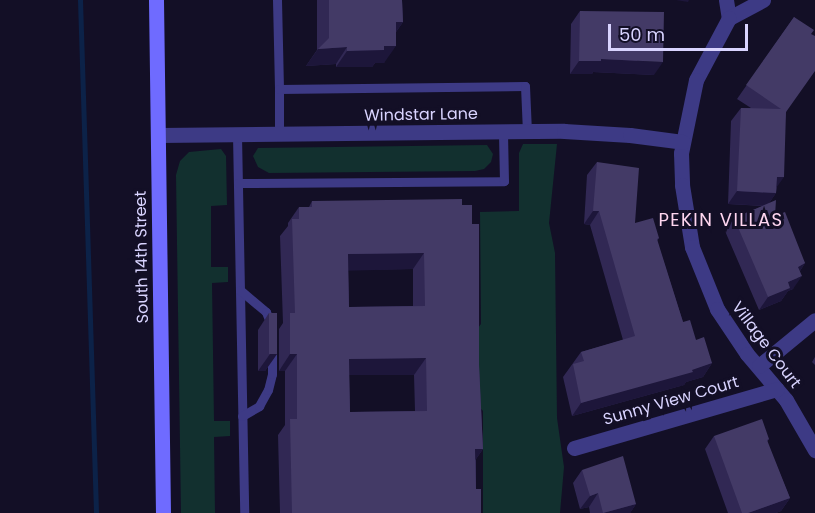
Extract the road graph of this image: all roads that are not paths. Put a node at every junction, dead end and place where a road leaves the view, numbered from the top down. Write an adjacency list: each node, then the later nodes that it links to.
1 (156, 0): 9 (main road, South 14th Street)
2 (278, 0): 6 (lane)
3 (726, 0): 5 (street)
4 (763, 0): 5 (street)
5 (729, 18): 12 (street, Village Court)
6 (279, 89): 7 (lane); 11 (lane)
7 (527, 131): 8 (street, Windstar Lane); 12 (street, Windstar Lane)
8 (503, 132): 11 (street, Windstar Lane); 13 (lane)
9 (159, 135): 10 (street, Windstar Lane); 21 (main road, South 14th Street)
10 (237, 135): 11 (street, Windstar Lane); 13 (lane)
11 (279, 135)
12 (683, 142): 16 (street, Village Court)
13 (238, 183): 14 (lane)
14 (240, 290): 18 (lane); 18 (lane)
15 (815, 320): 16 (street)
16 (759, 366): 17 (street, Village Court)
17 (777, 389): 19 (street, Sunny View Court); 20 (street, Village Court)
18 (242, 416): 22 (lane)
19 (574, 448)
20 (815, 450)
21 (163, 513)
22 (244, 513)

